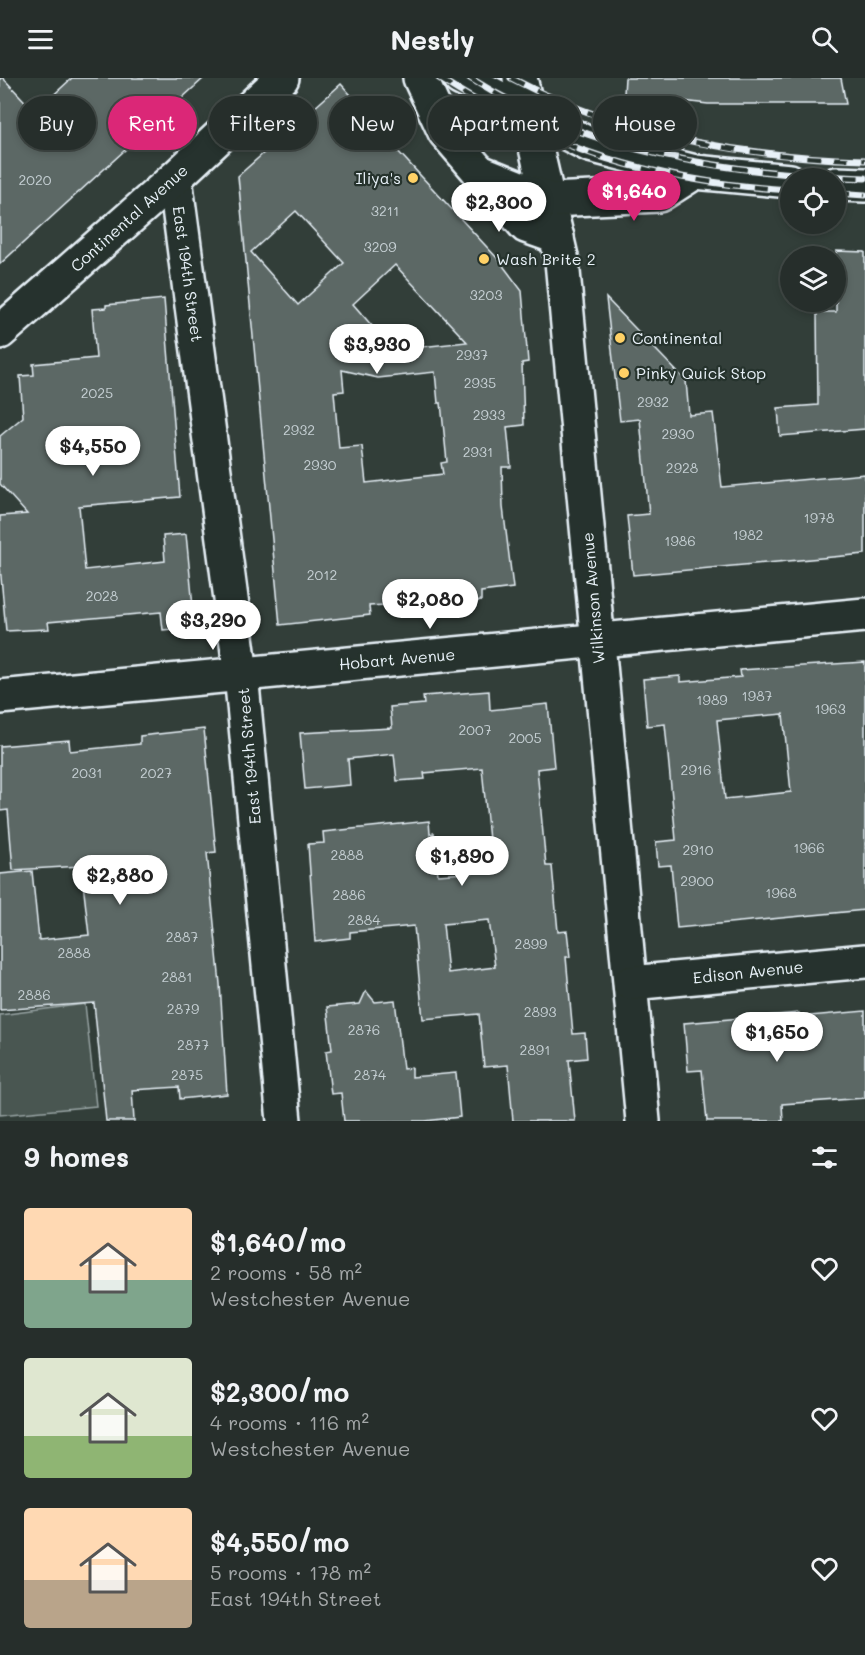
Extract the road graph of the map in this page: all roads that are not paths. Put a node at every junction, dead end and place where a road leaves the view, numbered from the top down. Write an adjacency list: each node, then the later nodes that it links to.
1 (282, 78): 11 (street, Continental Avenue)
2 (420, 78): 9 (street)
3 (460, 78): 5 (street)
4 (520, 78): 6 (street, Wilkinson Avenue)
5 (493, 96)
6 (524, 96)
7 (581, 141): 10 (street)
8 (538, 150): 15 (street, Wilkinson Avenue)
9 (480, 172): 15 (street); 16 (street)
10 (695, 172): 12 (street); 15 (street)
11 (176, 178): 17 (street, Continental Avenue); 20 (street, East 194th Street)
12 (780, 180)
13 (846, 184): 14 (street)
14 (865, 185)
15 (550, 200): 16 (street, Wilkinson Avenue)
16 (557, 237): 19 (street, Wilkinson Avenue)
17 (0, 332)
18 (865, 615): 19 (street, Hobart Avenue)
19 (596, 640): 20 (street, Hobart Avenue); 23 (street, Wilkinson Avenue)
20 (241, 674): 21 (street, Hobart Avenue); 24 (street, East 194th Street)
21 (0, 697)
22 (865, 961): 23 (street, Edison Avenue)
23 (631, 983): 25 (street, Wilkinson Avenue)
24 (284, 1121)
25 (643, 1121)

